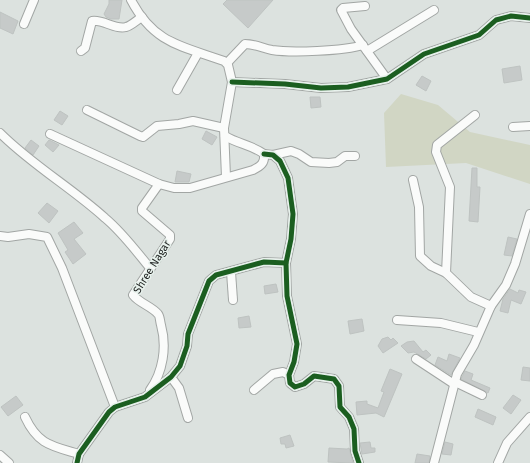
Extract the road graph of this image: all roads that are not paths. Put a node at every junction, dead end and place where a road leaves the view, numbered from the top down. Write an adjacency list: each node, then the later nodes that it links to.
1 (34, 0): 7 (street)
2 (131, 0): 5 (street)
3 (365, 6): 8 (street)
4 (434, 10): 8 (street)
5 (142, 17): 9 (street); 10 (street)
6 (530, 18): 12 (street)
7 (24, 24)
8 (365, 48): 11 (street); 12 (street)
9 (81, 51)
10 (198, 53): 11 (street); 14 (street)
11 (227, 63): 13 (street)
12 (387, 79): 13 (street)
13 (232, 82): 19 (street)
14 (177, 90)
15 (87, 110): 19 (street)
16 (474, 115): 33 (street)
17 (530, 126): 18 (street)
18 (513, 127)
19 (225, 132): 22 (street); 25 (street)
20 (0, 133): 31 (street)
21 (50, 134): 27 (street)
22 (264, 154): 23 (street); 25 (street)
23 (273, 156): 24 (street); 30 (street)
24 (355, 156)
25 (226, 177): 27 (street)
26 (413, 180): 33 (street)
27 (159, 184): 31 (street, Shree Nagar)
28 (530, 214): 35 (street)
29 (0, 236): 45 (street)
30 (286, 263): 32 (street); 39 (street)
31 (150, 268): 44 (street, Shree Nagar)
32 (231, 272): 34 (street); 40 (street)
33 (446, 272): 35 (street)
34 (233, 300)
35 (491, 306): 37 (street)
36 (398, 320): 37 (street)
37 (478, 332): 41 (street)
38 (416, 359): 41 (street)
39 (289, 375): 42 (street); 53 (street)
40 (171, 377): 44 (street); 48 (street)
41 (455, 383): 43 (street); 54 (street)
42 (254, 390)
43 (482, 395)
44 (144, 397): 45 (street)
45 (115, 406): 49 (street)
46 (26, 417): 49 (street)
47 (530, 417): 55 (street)
48 (188, 418)
49 (79, 454): 52 (street)
50 (0, 455): 51 (street)
51 (9, 463)
52 (77, 463)
53 (359, 463)
54 (434, 463)
55 (498, 463)

